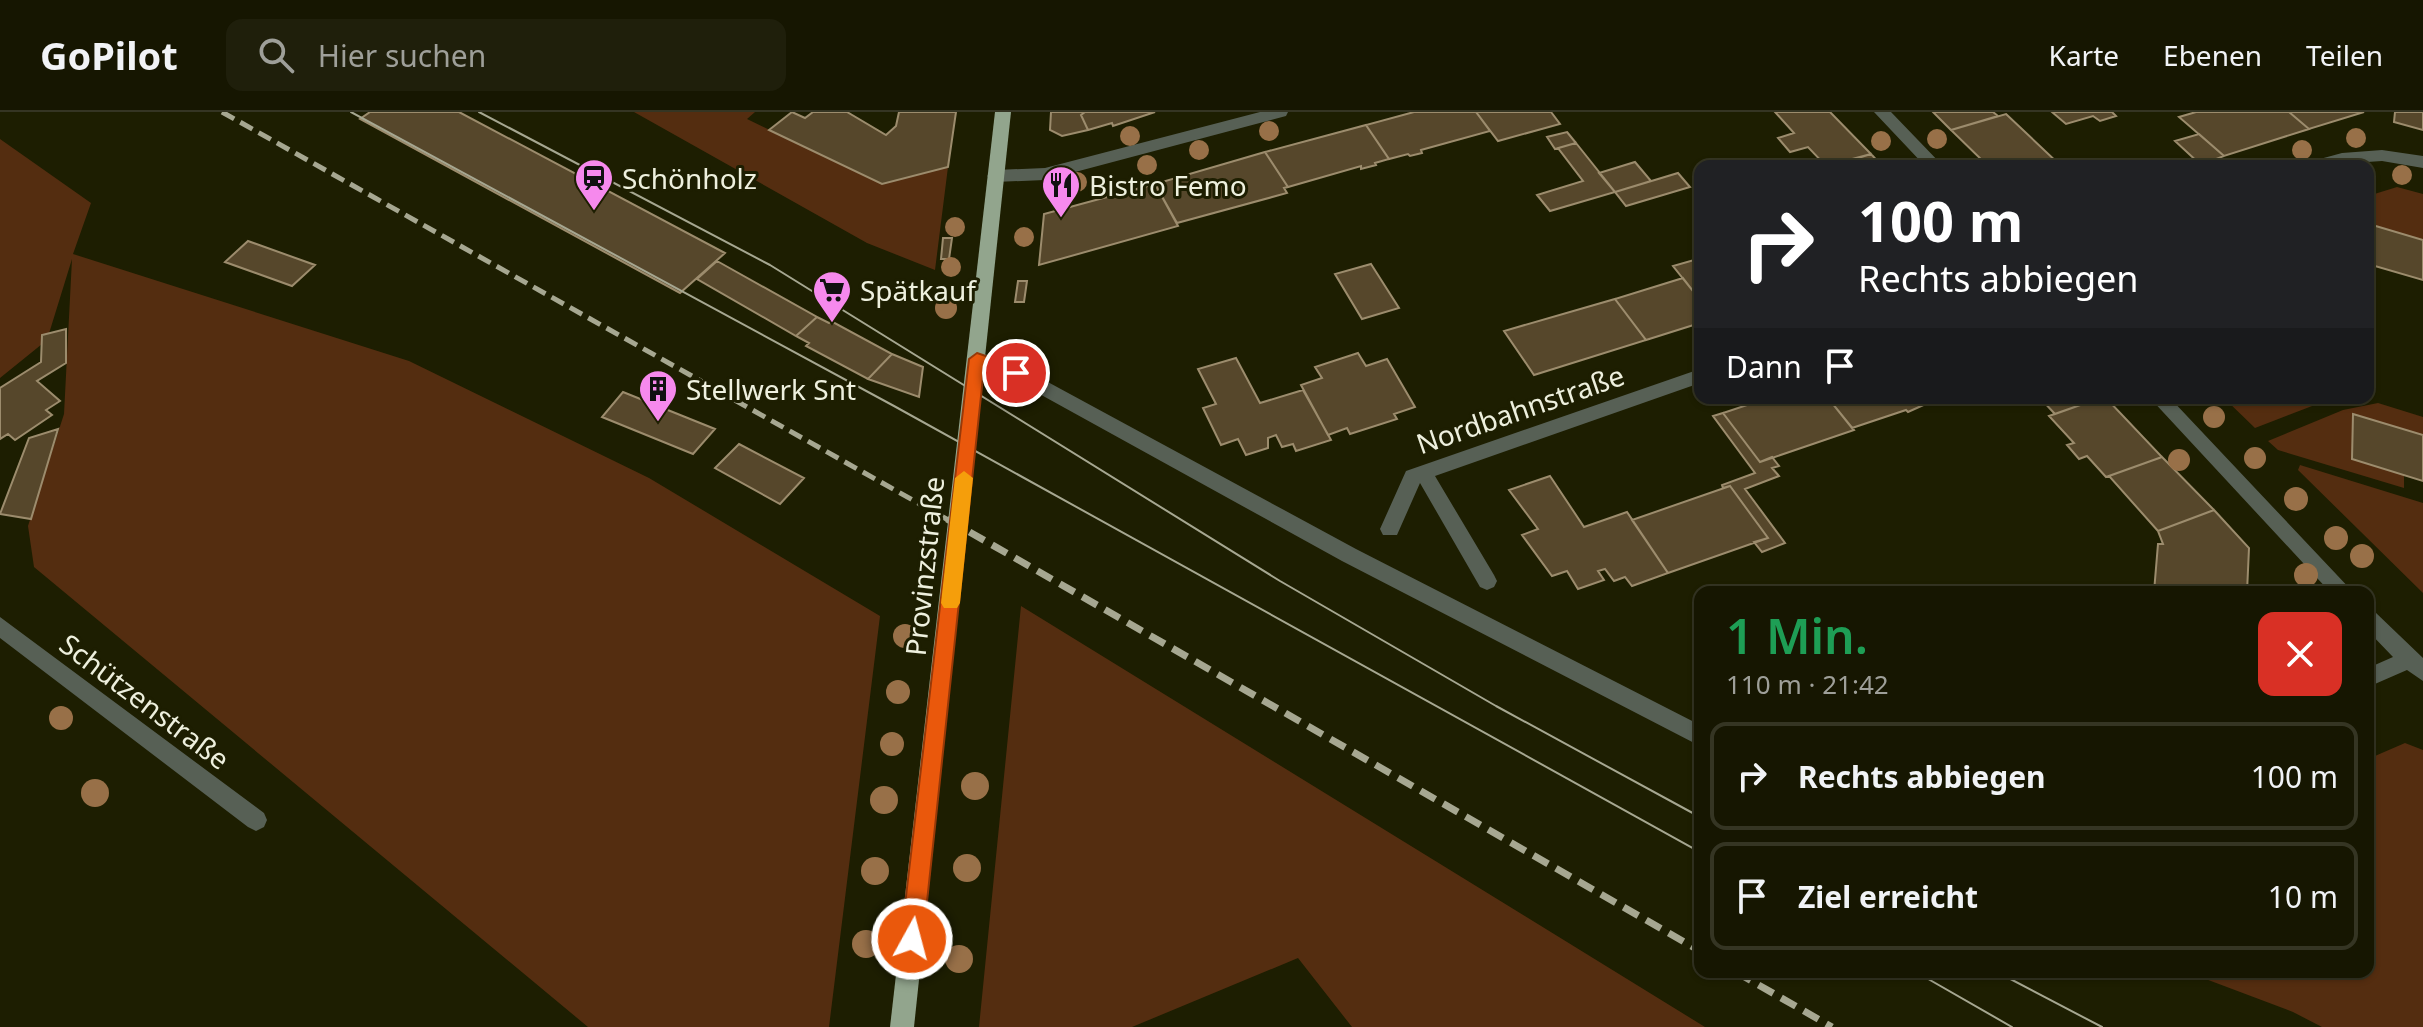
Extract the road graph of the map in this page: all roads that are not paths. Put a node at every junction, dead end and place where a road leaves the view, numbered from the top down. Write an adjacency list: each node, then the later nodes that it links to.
1 (1003, 112): 7 (main road, Provinzstraße)
2 (1280, 112): 7 (street)
3 (1882, 112): 4 (street)
4 (1929, 160)
5 (2332, 160): 6 (street)
6 (2423, 162)
7 (995, 176): 8 (main road, Provinzstraße)
8 (977, 359): 19 (street); 21 (main road, Provinzstraße)
9 (1694, 378): 11 (street, Nordbahnstraße)
10 (2165, 404): 14 (street)
11 (1423, 472): 12 (street, Nordbahnstraße); 13 (street)
12 (1390, 529)
13 (1487, 581)
14 (2337, 586)
15 (2374, 624): 17 (street)
16 (0, 626): 20 (street, Schützenstraße)
17 (2416, 666): 18 (street)
18 (2374, 676)
19 (1694, 733)
20 (256, 820)
21 (902, 1027)

